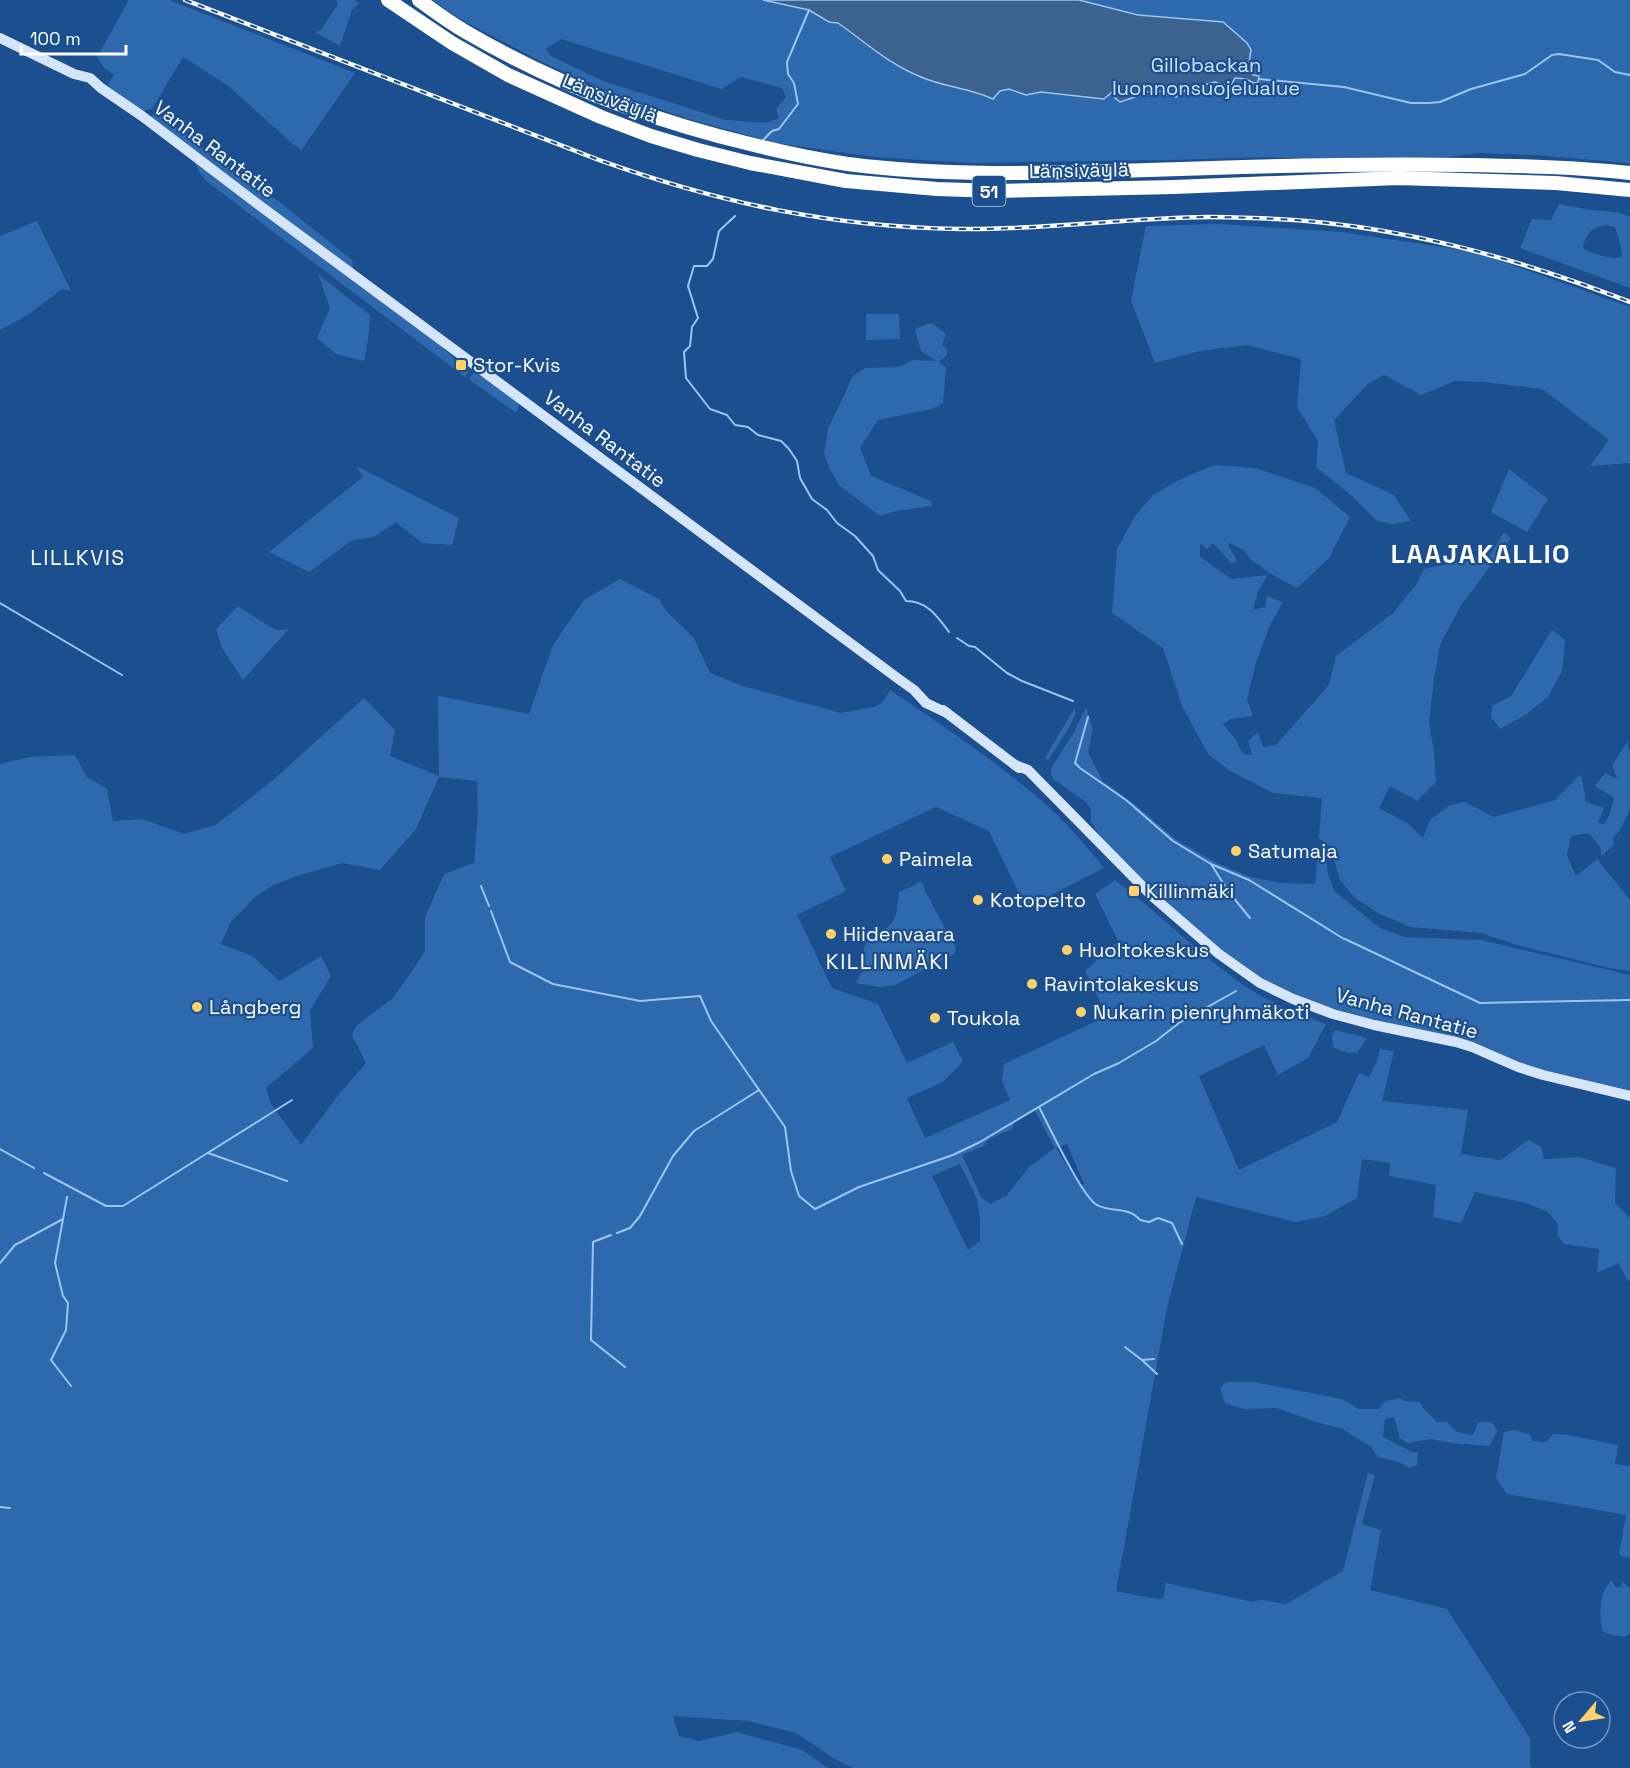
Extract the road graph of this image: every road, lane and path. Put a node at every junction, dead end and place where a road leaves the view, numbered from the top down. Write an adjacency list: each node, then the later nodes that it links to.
1 (388, 0): 5 (highway, Länsiväylä / 51)
2 (419, 0): 4 (highway, Länsiväylä / 51)
3 (0, 38): 6 (main road, Vanha Rantatie)
4 (1630, 173)
5 (1630, 190)
6 (1630, 1096)

